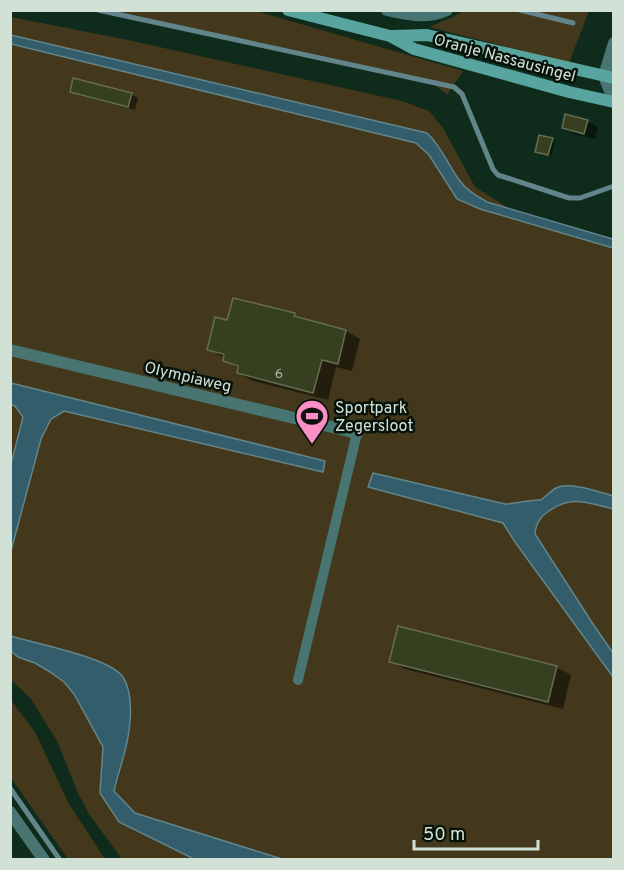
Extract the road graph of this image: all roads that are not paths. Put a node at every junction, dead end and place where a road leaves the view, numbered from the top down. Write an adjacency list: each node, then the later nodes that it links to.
1 (288, 10): 4 (main road, Oranje Nassausingel)
2 (387, 10): 3 (street)
3 (447, 10)
4 (390, 36): 6 (main road, Oranje Nassausingel); 7 (main road, Oranje Nassausingel)
5 (614, 43): 6 (street)
6 (609, 77): 7 (street)
7 (614, 102)
8 (10, 350): 9 (street, Olympiaweg)
9 (357, 433): 10 (lane)
10 (298, 680)
11 (10, 812): 12 (street)
12 (44, 860)

